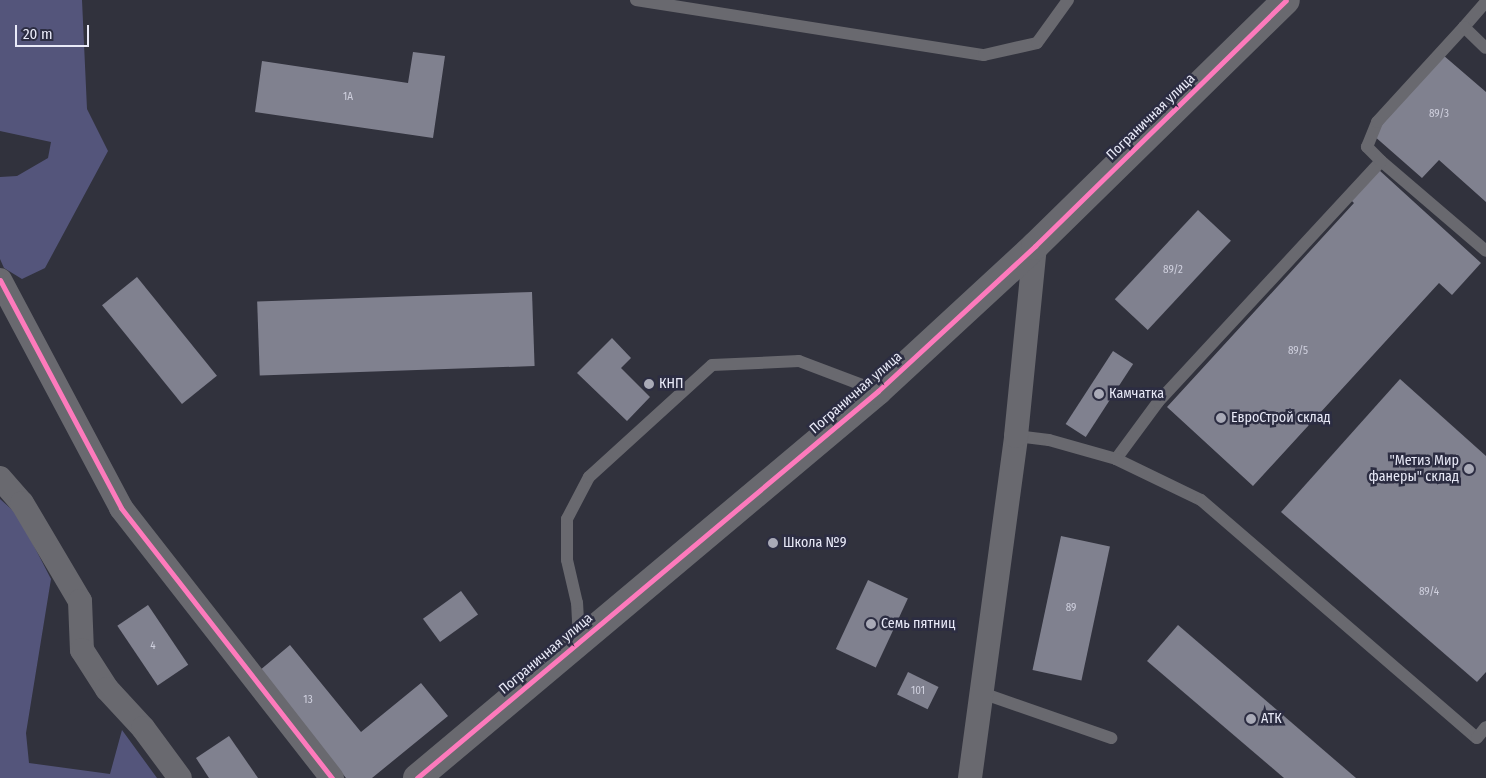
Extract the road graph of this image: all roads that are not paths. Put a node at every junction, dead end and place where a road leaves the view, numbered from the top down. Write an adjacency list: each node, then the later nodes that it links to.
1 (636, 0): 2 (lane)
2 (1068, 0)
3 (1286, 0): 8 (street, Пограничная улица)
4 (1486, 2): 5 (lane)
5 (1464, 27): 6 (lane); 7 (lane)
6 (1486, 48)
7 (1382, 160): 9 (lane); 13 (lane)
8 (1035, 246): 11 (street, Пограничная улица); 12 (street)
9 (1486, 251)
10 (0, 280): 20 (street)
11 (878, 391): 15 (street, Пограничная улица); 15 (lane)
12 (1016, 436): 13 (lane); 16 (street)
13 (1116, 458): 17 (lane)
14 (0, 478): 19 (street)
15 (579, 640): 21 (street, Пограничная улица)
16 (982, 693): 18 (lane); 22 (street)
17 (1486, 727)
18 (1112, 738)
19 (180, 778)
20 (332, 778)
21 (417, 778)
22 (970, 778)

